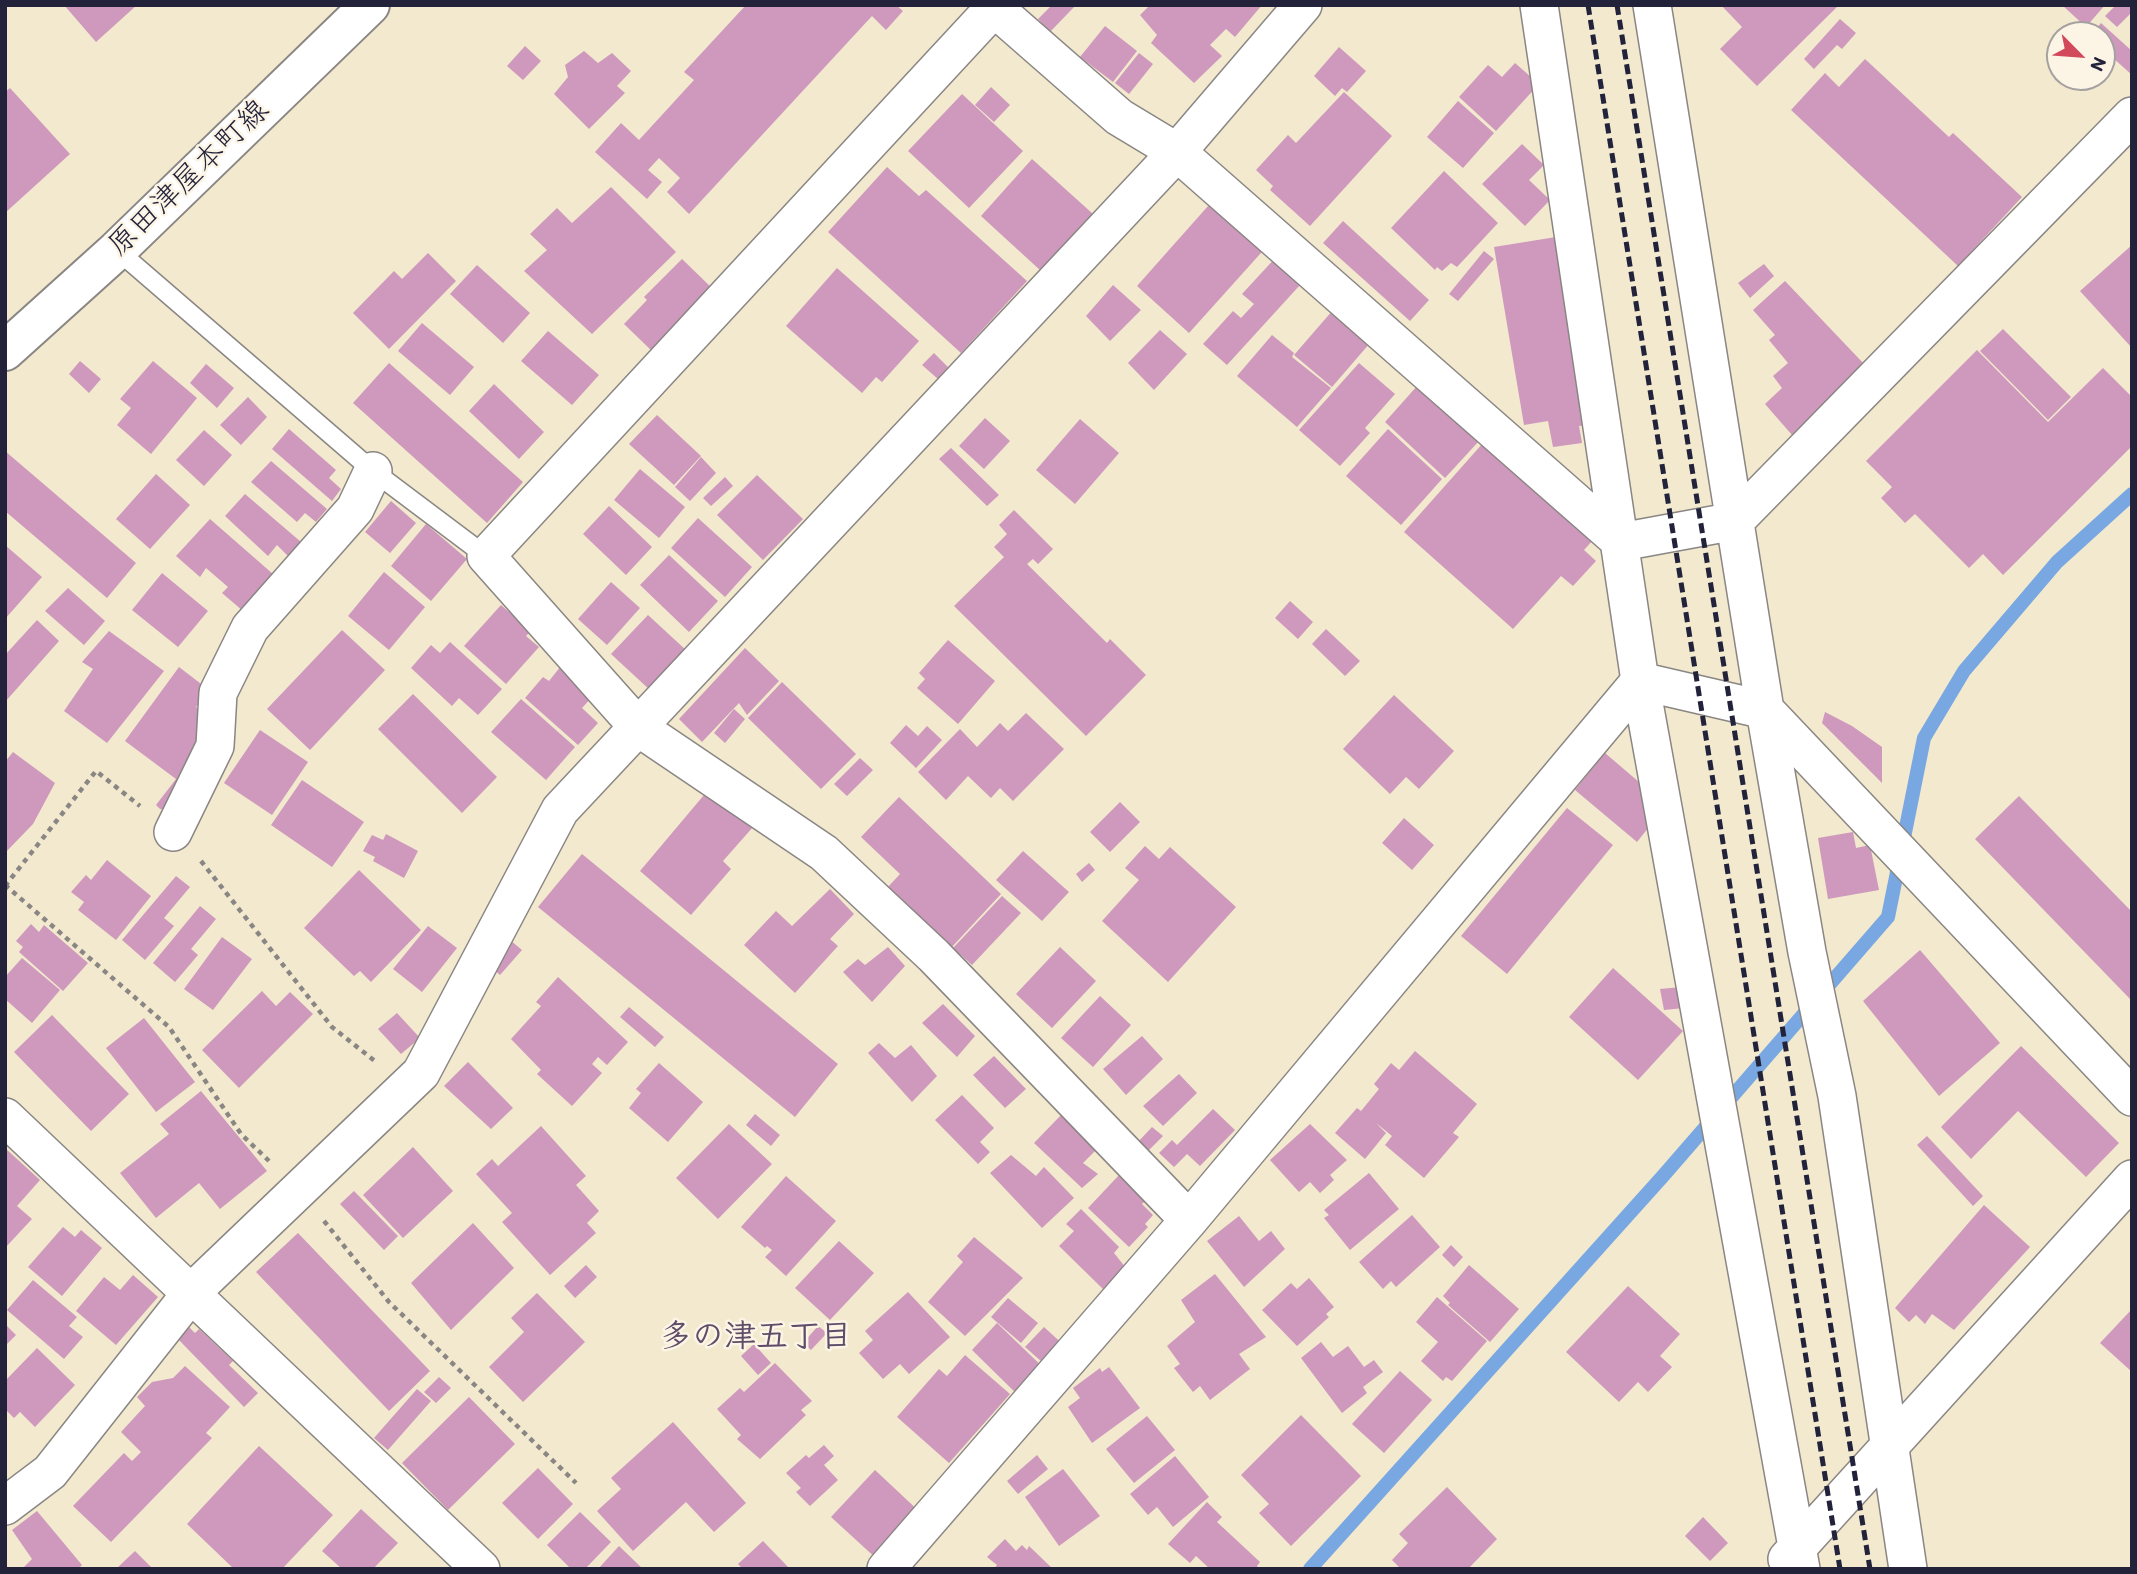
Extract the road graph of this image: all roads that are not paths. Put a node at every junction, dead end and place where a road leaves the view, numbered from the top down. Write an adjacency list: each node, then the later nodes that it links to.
1 (370, 5): 8 (street, 原田津屋本町線)
2 (1303, 5): 7 (street)
3 (1539, 5): 12 (street)
4 (1652, 5): 11 (street)
5 (992, 7): 7 (street); 13 (street)
6 (2132, 117): 11 (street)
7 (1177, 152): 12 (street); 16 (street)
8 (117, 250): 9 (street, 原田津屋本町線); 10 (lane)
9 (5, 351)
10 (373, 471): 13 (lane); 17 (street)
11 (1735, 521): 12 (street); 15 (street)
12 (1621, 542): 14 (street)
13 (486, 556): 16 (street)
14 (1640, 681): 15 (street); 21 (street); 25 (street)
15 (1765, 710): 18 (street); 23 (street)
16 (639, 729): 21 (street); 22 (street)
17 (173, 832)
18 (2132, 1097)
19 (5, 1116): 22 (street)
20 (2132, 1179): 23 (street)
21 (1189, 1220): 27 (street)
22 (192, 1292): 24 (street); 26 (street)
23 (1889, 1446): 25 (street); 28 (street)
24 (5, 1506)
25 (1792, 1561)
26 (481, 1569)
27 (886, 1569)
28 (1909, 1569)

